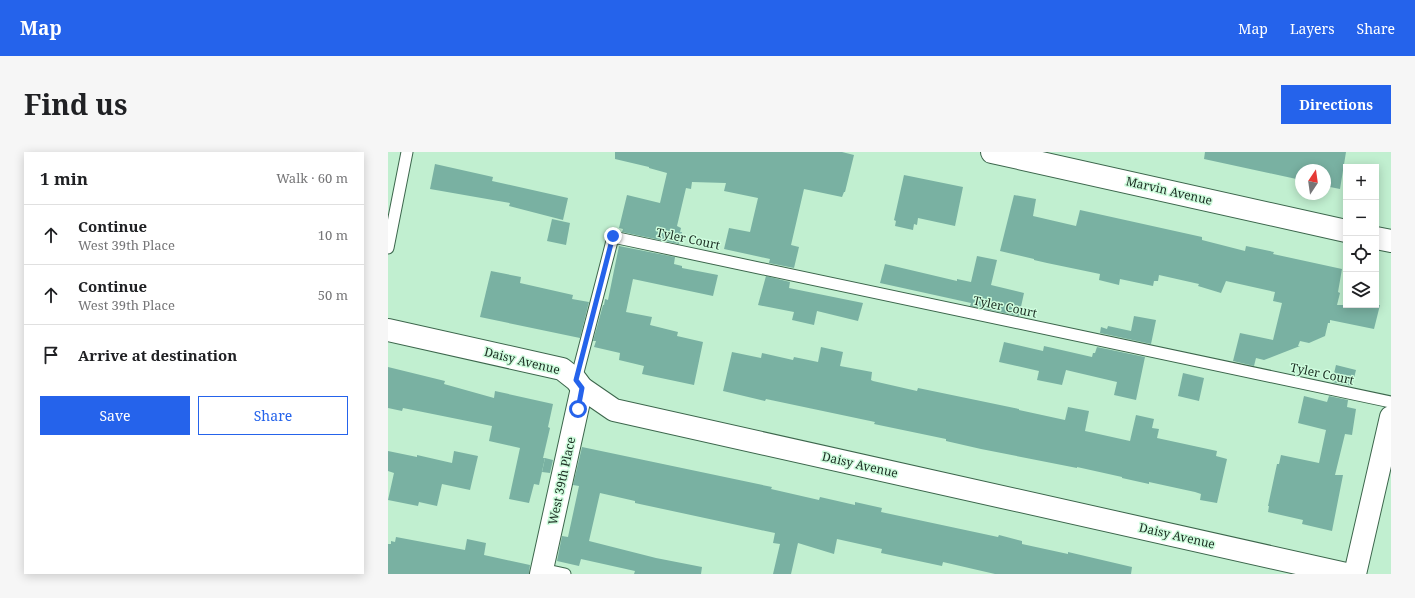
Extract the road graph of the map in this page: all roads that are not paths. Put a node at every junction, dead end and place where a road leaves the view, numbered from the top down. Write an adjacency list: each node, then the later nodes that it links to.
1 (407, 152): 7 (lane)
2 (992, 152): 3 (street, Marvin Avenue)
3 (1343, 230)
4 (613, 236): 9 (lane, West 39th Place); 10 (lane, Tyler Court)
5 (1379, 239): 6 (street)
6 (1391, 241)
7 (388, 248)
8 (388, 330): 9 (street, Daisy Avenue)
9 (579, 384): 12 (street, West 39th Place); 14 (street, Daisy Avenue)
10 (1391, 402)
11 (1391, 417): 15 (street)
12 (542, 572): 13 (lane)
13 (565, 574)
14 (1346, 574)
15 (1355, 574)

